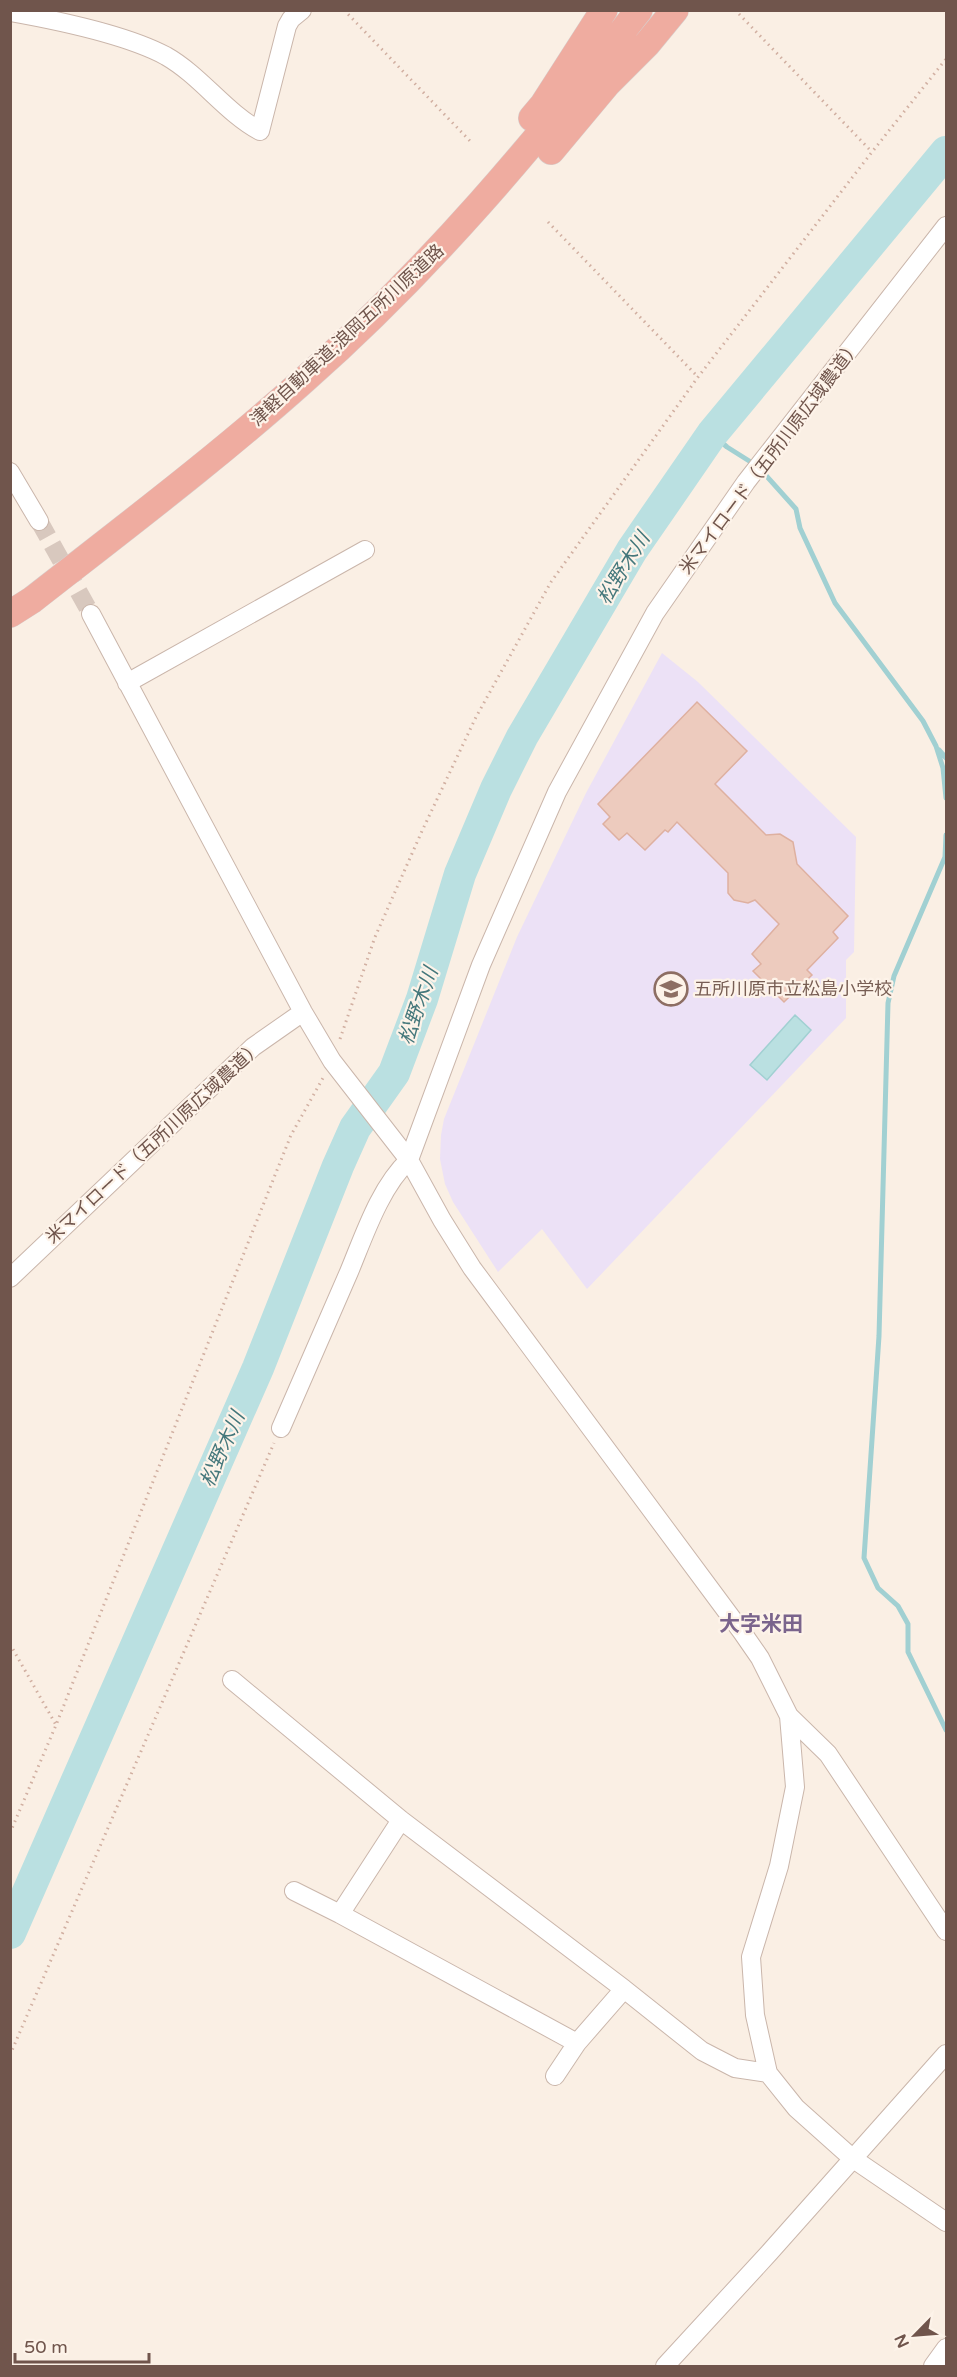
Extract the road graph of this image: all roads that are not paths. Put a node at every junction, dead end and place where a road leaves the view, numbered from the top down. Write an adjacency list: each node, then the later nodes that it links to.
1 (302, 10): 5 (street)
2 (604, 10): 7 (highway)
3 (639, 10): 7 (highway, 津軽自動車道;浪岡五所川原道路)
4 (675, 10): 7 (highway)
5 (10, 12)
6 (946, 226): 15 (street, 米マイロード（五所川原広域農道）)
7 (305, 379): 11 (highway, 津軽自動車道;浪岡五所川原道路)
8 (10, 472): 9 (street)
9 (39, 521)
10 (364, 550): 13 (street)
11 (10, 614)
12 (91, 614): 13 (street)
13 (127, 682): 14 (street)
14 (303, 1012): 15 (street); 16 (street, 米マイロード（五所川原広域農道）)
15 (409, 1160): 17 (street, 米マイロード（五所川原広域農道）); 19 (street)
16 (10, 1278)
17 (281, 1428)
18 (232, 1680): 20 (street)
19 (789, 1716): 23 (street); 27 (street)
20 (401, 1820): 22 (street); 24 (street)
21 (294, 1891): 22 (street)
22 (340, 1914): 25 (street)
23 (946, 1931)
24 (624, 1989): 25 (street); 27 (street)
25 (577, 2043): 28 (street)
26 (946, 2054): 29 (street)
27 (768, 2073): 29 (street)
28 (555, 2076)
29 (852, 2158): 30 (street); 32 (street)
30 (946, 2222)
31 (946, 2348): 33 (street)
32 (665, 2367)
33 (933, 2367)

